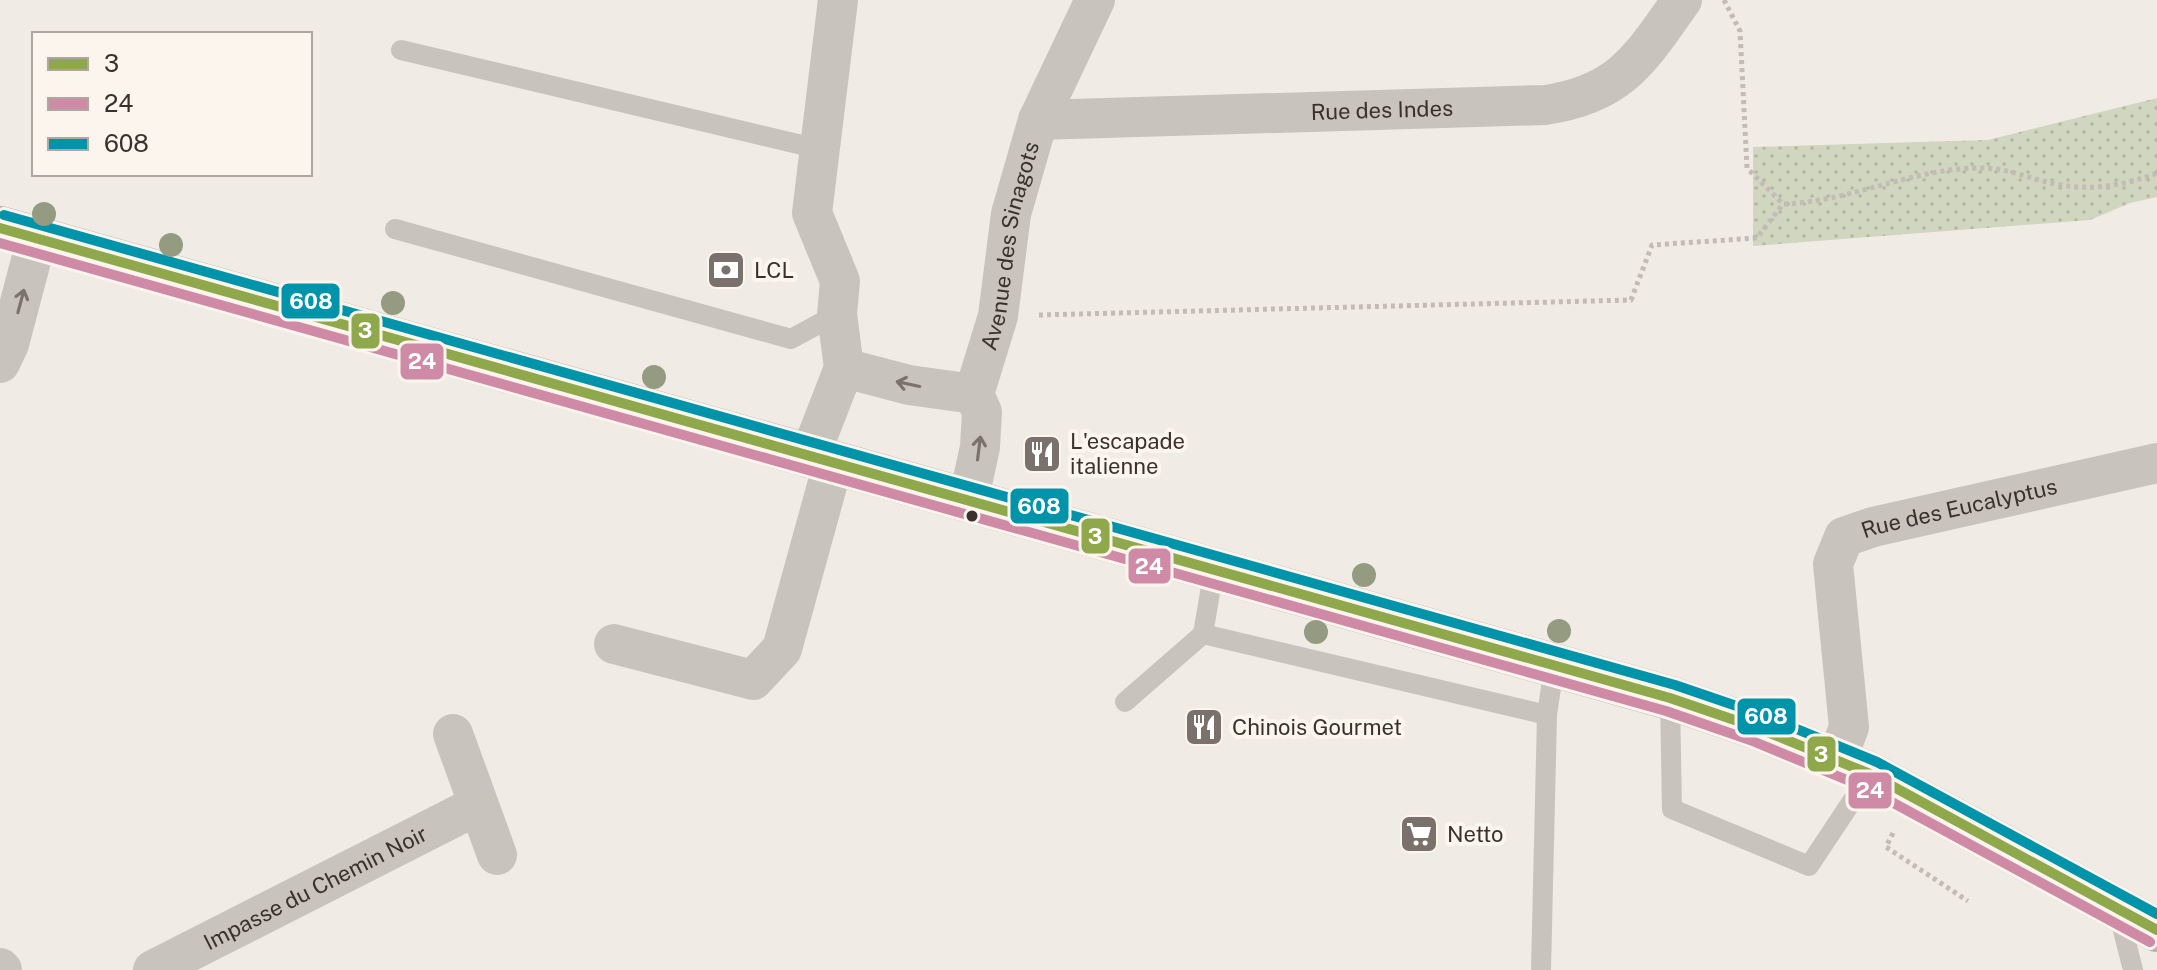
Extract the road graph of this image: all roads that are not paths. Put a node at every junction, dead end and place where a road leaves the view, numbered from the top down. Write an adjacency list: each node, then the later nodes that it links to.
1 (838, 0): 6 (street)
2 (1095, 0): 5 (street, Avenue des Sinagots)
3 (1682, 0): 5 (street, Rue des Indes)
4 (401, 50): 6 (lane)
5 (1038, 120): 12 (street, Avenue des Sinagots)
6 (819, 149): 9 (street)
7 (395, 229): 9 (lane)
8 (18, 233): 10 (street, one-way to 8); 13 (main road)
9 (837, 314): 11 (street)
10 (0, 363)
11 (844, 368): 12 (street, one-way to 11); 13 (street)
12 (974, 394): 15 (street, Avenue des Sinagots, one-way to 12)
13 (821, 461): 15 (main road); 18 (street)
14 (2157, 463): 24 (street, Rue des Eucalyptus)
15 (968, 502): 16 (main road)
16 (1214, 569): 17 (lane); 19 (main road)
17 (1203, 634): 21 (lane); 22 (lane)
18 (614, 644)
19 (1554, 667): 20 (main road); 22 (lane)
20 (1670, 698): 24 (main road); 24 (lane)
21 (1125, 702)
22 (1547, 715): 30 (lane)
23 (453, 734): 25 (street)
24 (1854, 767): 27 (main road)
25 (478, 805): 26 (street); 29 (street, Impasse du Chemin Noir)
26 (497, 855)
27 (2118, 911): 28 (main road); 31 (lane)
28 (2157, 930)
29 (153, 970)
30 (1541, 970)
31 (2133, 970)

